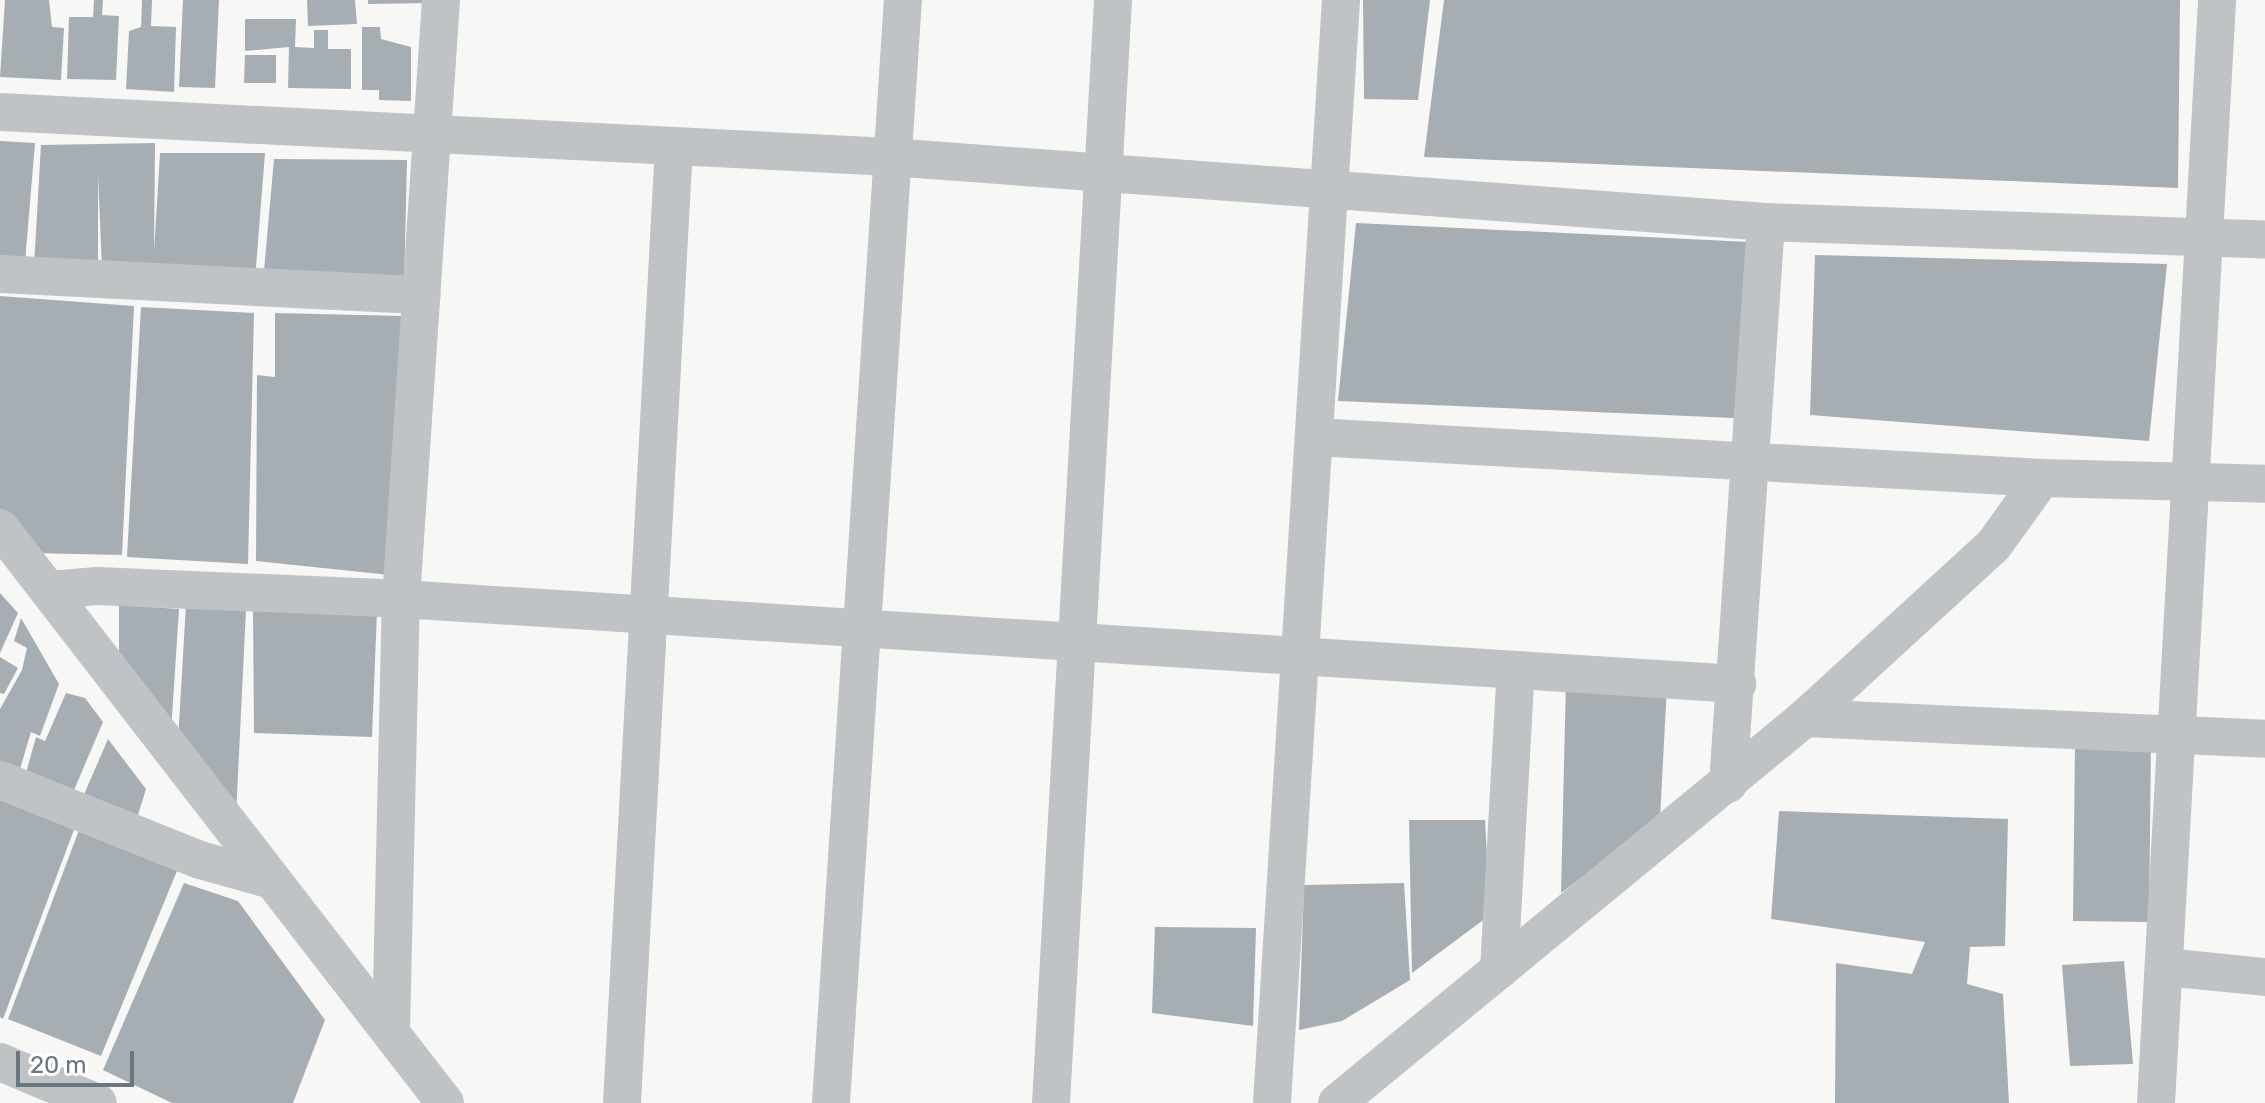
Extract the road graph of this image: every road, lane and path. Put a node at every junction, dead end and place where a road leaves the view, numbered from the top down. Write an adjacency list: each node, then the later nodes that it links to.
1 (441, 0): 7 (street)
2 (903, 0): 9 (street)
3 (1113, 0): 10 (street)
4 (1341, 0): 11 (street)
5 (2217, 0): 13 (street)
6 (0, 112): 7 (street)
7 (432, 134): 8 (street); 16 (street)
8 (674, 146): 9 (street); 25 (street)
9 (890, 157): 10 (street); 26 (street)
10 (1103, 172): 11 (street); 27 (street)
11 (1332, 189): 12 (street); 17 (street)
12 (1766, 222): 13 (street); 18 (street)
13 (2199, 238): 14 (street); 20 (street)
14 (2265, 239)
15 (0, 274): 16 (street)
16 (421, 295): 24 (street)
17 (1315, 437): 18 (street); 28 (street)
18 (1751, 463): 19 (street); 30 (street)
19 (2042, 478): 20 (street); 31 (street)
20 (2186, 479): 21 (street); 32 (street)
21 (2265, 484)
22 (0, 528): 23 (street)
23 (50, 590): 24 (street); 36 (street)
24 (401, 599): 25 (street); 40 (street)
25 (645, 615): 26 (street); 44 (street)
26 (863, 628): 27 (street); 45 (street)
27 (1077, 642): 28 (street); 46 (street)
28 (1305, 657): 29 (street); 47 (street)
29 (1516, 670): 30 (street); 38 (street)
30 (1737, 684): 35 (street)
31 (1805, 718): 32 (street); 35 (street)
32 (2176, 733): 33 (street); 37 (street)
33 (2265, 739)
34 (0, 780): 36 (street)
35 (1728, 784): 38 (street)
36 (268, 879): 40 (street)
37 (2165, 967): 39 (street); 49 (street)
38 (1499, 970): 48 (street)
39 (2265, 977)
40 (391, 1032): 43 (street)
41 (0, 1062): 42 (street)
42 (98, 1103)
43 (445, 1103)
44 (622, 1103)
45 (831, 1103)
46 (1051, 1103)
47 (1272, 1103)
48 (1337, 1103)
49 (2156, 1103)

